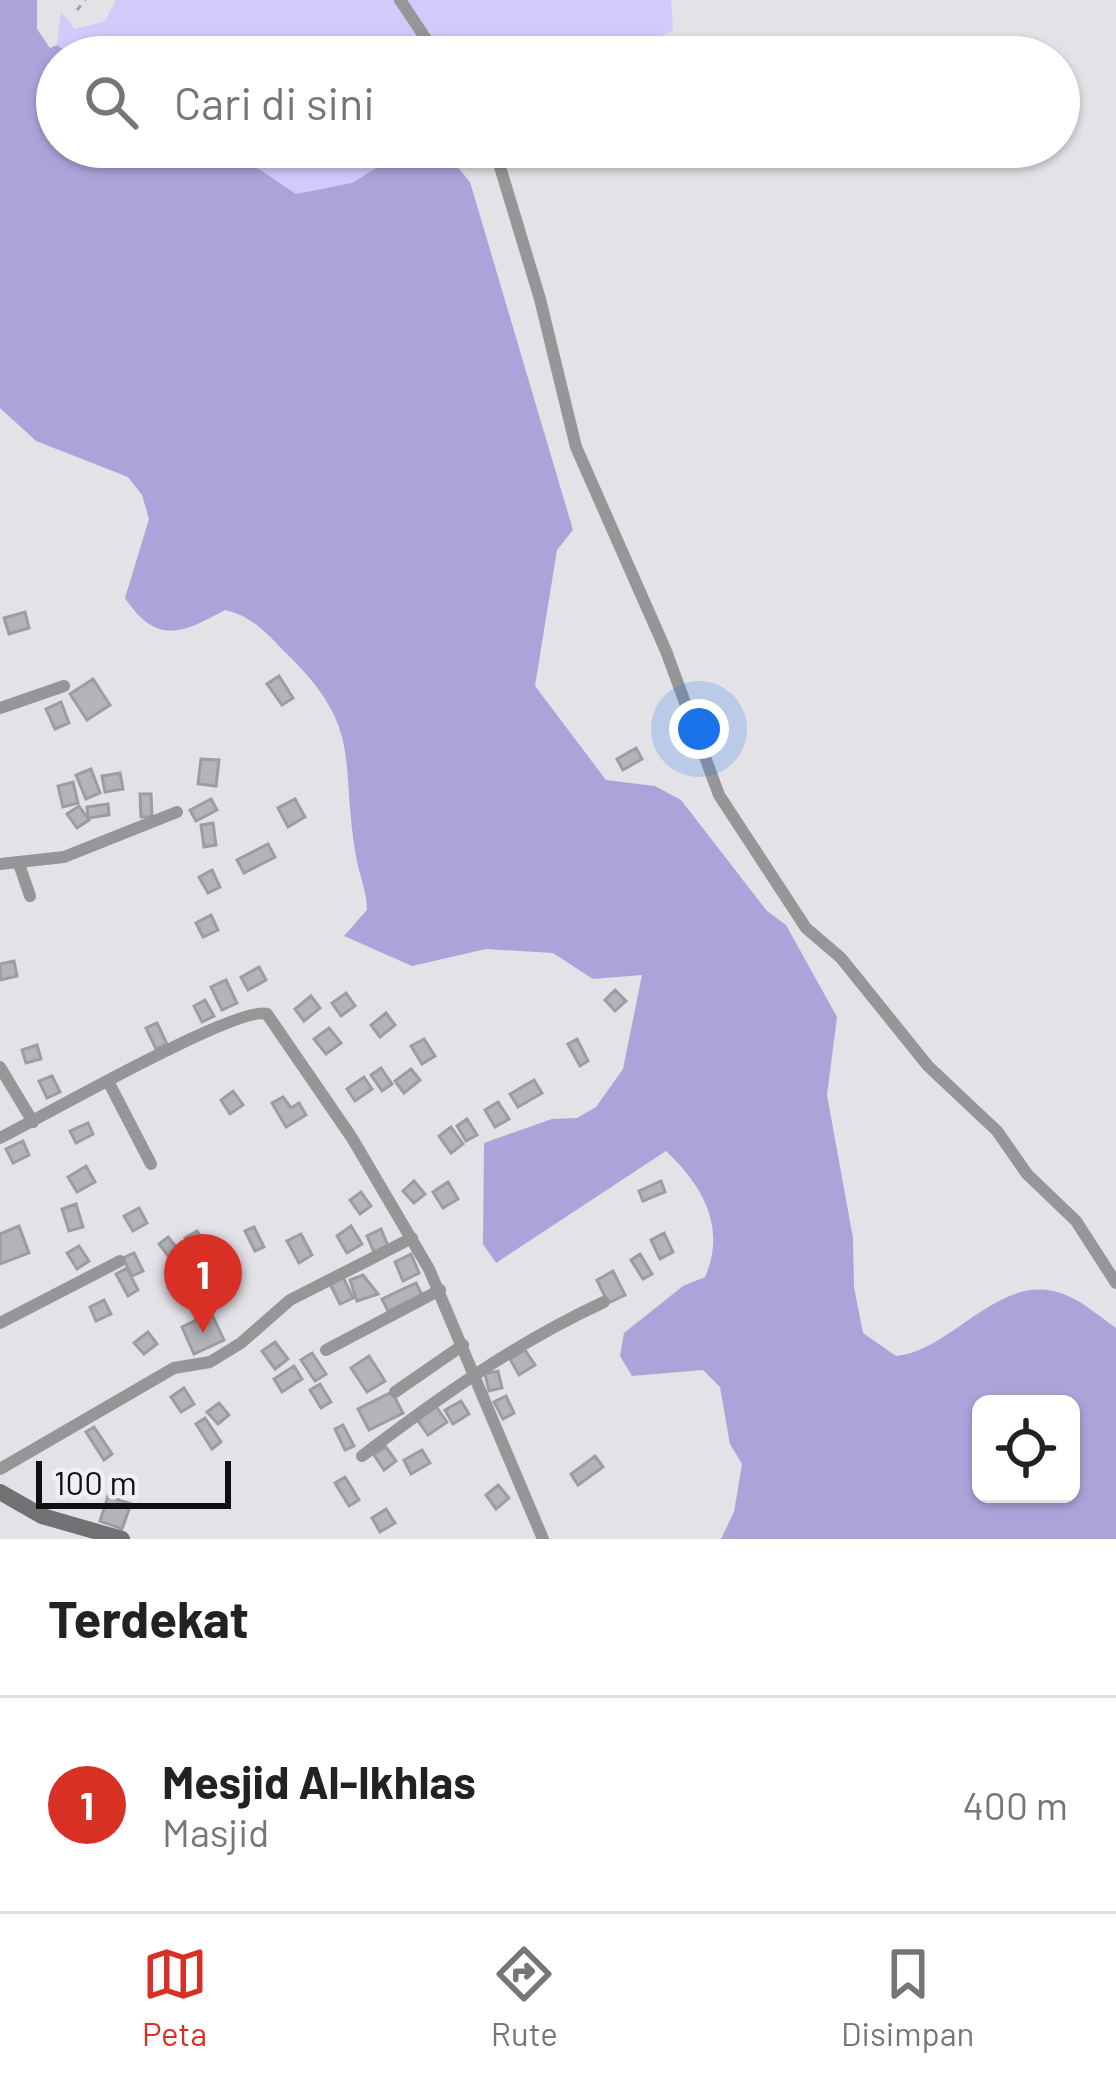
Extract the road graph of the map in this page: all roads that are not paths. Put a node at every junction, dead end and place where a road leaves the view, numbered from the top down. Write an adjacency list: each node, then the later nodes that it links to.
1 (400, 0): 2 (street)
2 (424, 36)
3 (500, 168): 17 (street)
4 (64, 686): 5 (street)
5 (0, 708)
6 (177, 812): 8 (street)
7 (0, 864): 8 (street)
8 (19, 864): 9 (street)
9 (30, 896)
10 (0, 1067): 12 (street)
11 (109, 1083): 12 (street); 14 (street); 15 (street)
12 (33, 1122): 13 (street)
13 (0, 1138)
14 (151, 1164)
15 (412, 1238): 18 (street); 26 (street)
16 (120, 1261): 20 (street)
17 (1116, 1283)
18 (440, 1291): 21 (street); 22 (street)
19 (604, 1302): 23 (street)
20 (0, 1323)
21 (463, 1345): 23 (street); 24 (street)
22 (326, 1349)
23 (473, 1378): 25 (street); 30 (street)
24 (395, 1392)
25 (362, 1456)
26 (0, 1469)
27 (0, 1492): 28 (street)
28 (64, 1532): 29 (street)
29 (122, 1539)
30 (543, 1539)

